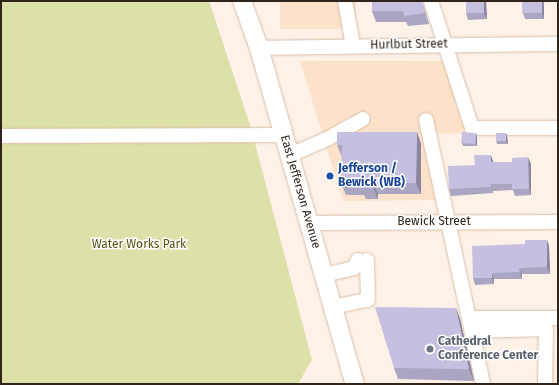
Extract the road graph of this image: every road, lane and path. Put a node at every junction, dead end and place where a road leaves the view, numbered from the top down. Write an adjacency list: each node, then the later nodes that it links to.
1 (242, 1): 7 (main road, East Jefferson Avenue)
2 (345, 1): 6 (street)
3 (431, 1): 5 (street)
4 (558, 44): 5 (street, Hurlbut Street)
5 (446, 45): 6 (street, Hurlbut Street); 10 (street)
6 (353, 46): 7 (street, Hurlbut Street)
7 (259, 48): 11 (main road, East Jefferson Avenue)
8 (362, 119): 13 (street)
9 (426, 120): 16 (street)
10 (558, 128)
11 (284, 135): 12 (street); 13 (main road, East Jefferson Avenue)
12 (1, 136)
13 (290, 155): 15 (main road, East Jefferson Avenue)
14 (558, 222): 16 (street, Bewick Street)
15 (310, 223): 16 (street, Bewick Street); 17 (main road, East Jefferson Avenue)
16 (448, 223): 20 (street)
17 (324, 275): 18 (main road, East Jefferson Avenue); 18 (street)
18 (333, 307): 21 (main road, East Jefferson Avenue)
19 (558, 318): 20 (street)
20 (471, 324): 22 (street); 23 (street)
21 (355, 384)
22 (483, 384)
23 (545, 384)

